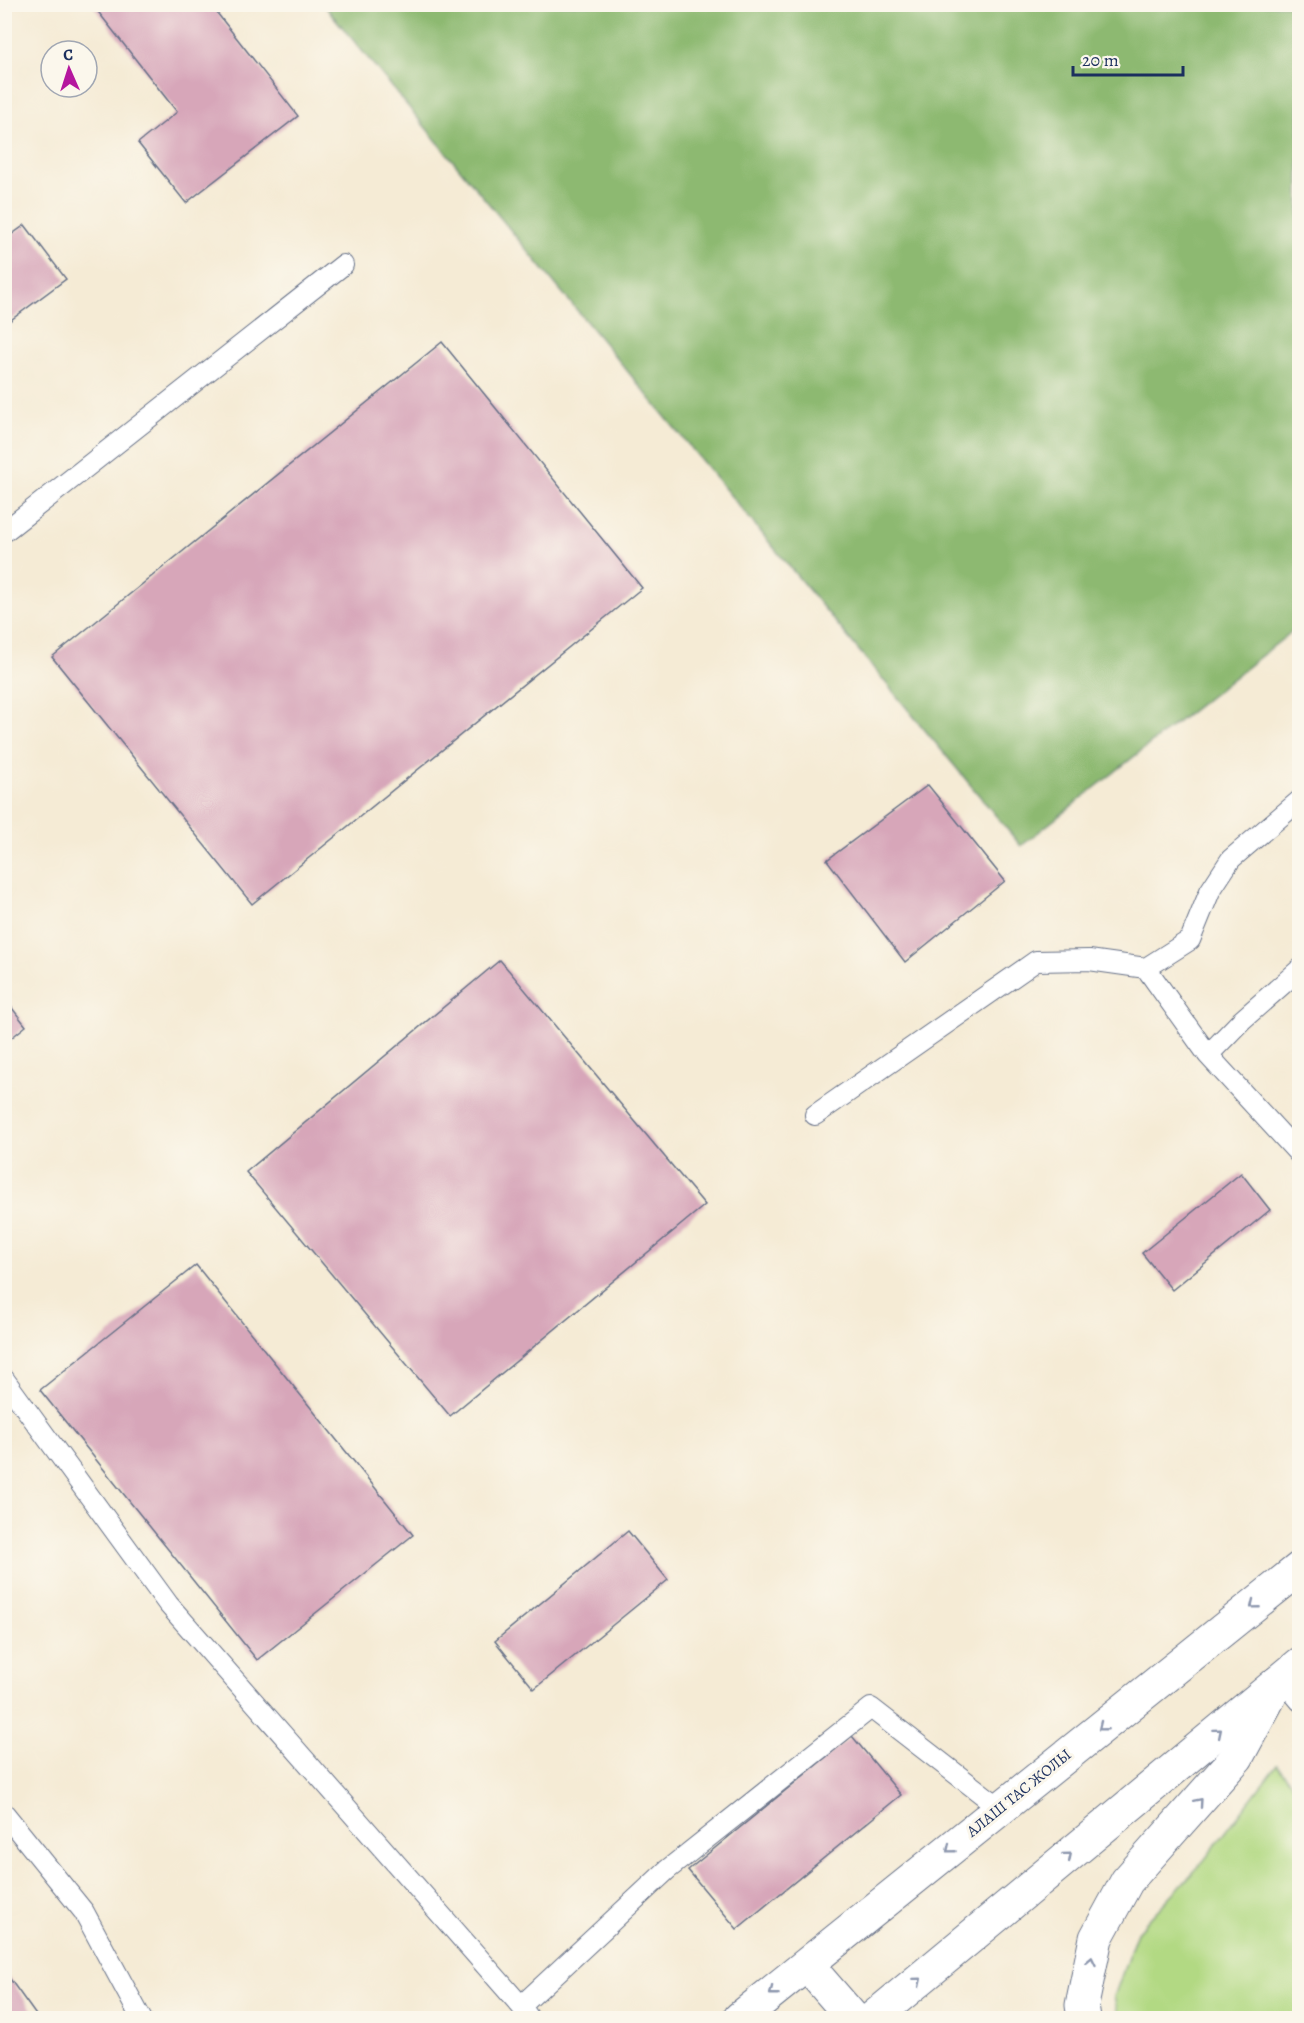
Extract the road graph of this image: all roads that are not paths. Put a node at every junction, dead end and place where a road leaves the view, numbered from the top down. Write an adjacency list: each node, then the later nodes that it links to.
1 (343, 265): 2 (lane)
2 (4, 531)
3 (1299, 800): 4 (lane)
4 (1146, 968): 6 (lane); 7 (lane)
5 (1299, 969): 6 (lane)
6 (1208, 1055): 8 (lane)
7 (815, 1115)
8 (1299, 1155)
9 (4, 1379): 15 (lane)
10 (1299, 1568): 12 (main road, АЛАШ ТАС ЖОЛЫ, one-way to 12)
11 (1289, 1681): 19 (main road, one-way to 11); 20 (main road, one-way to 11)
12 (1000, 1808): 14 (main road, АЛАШ ТАС ЖОЛЫ, one-way to 14); 15 (lane)
13 (4, 1813): 16 (lane)
14 (807, 1965): 17 (main road, АЛАШ ТАС ЖОЛЫ, one-way to 17); 18 (main road)
15 (525, 2012)
16 (141, 2019)
17 (740, 2019)
18 (853, 2019)
19 (873, 2019)
20 (1084, 2019)

